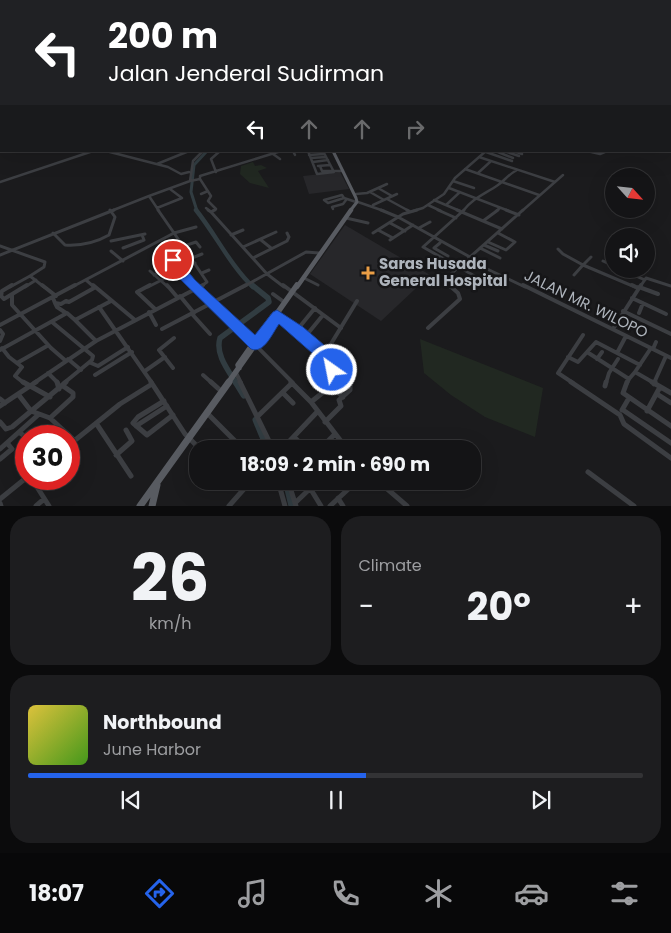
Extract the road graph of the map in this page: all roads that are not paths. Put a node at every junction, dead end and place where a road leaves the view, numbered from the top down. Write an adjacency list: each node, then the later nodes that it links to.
1 (90, 152): 44 (street)
2 (110, 152): 27 (street)
3 (187, 152): 27 (street)
4 (202, 152): 34 (street)
5 (219, 152): 35 (street)
6 (278, 152): 15 (street)
7 (294, 152): 18 (street)
8 (308, 152): 19 (street)
9 (333, 152): 36 (main road)
10 (485, 152): 17 (street); 20 (street); 22 (street)
11 (499, 152): 17 (street); 17 (street)
12 (507, 152): 21 (street)
13 (591, 152): 14 (street)
14 (604, 152)
15 (273, 154): 23 (street); 35 (street)
16 (324, 154): 19 (street); 24 (street)
17 (494, 154)
18 (295, 155)
19 (310, 156): 26 (street)
20 (490, 156)
21 (519, 156)
22 (479, 157): 25 (street); 31 (street)
23 (280, 158)
24 (328, 160): 26 (street); 28 (street)
25 (491, 161): 33 (street); 37 (street)
26 (313, 162): 29 (street)
27 (157, 164): 34 (street)
28 (330, 165): 30 (street); 32 (street)
29 (314, 166): 30 (street); 32 (street)
30 (320, 166): 32 (street)
31 (464, 169): 37 (street); 42 (street)
32 (333, 170): 36 (street)
33 (517, 170): 38 (street); 43 (street)
34 (189, 172): 45 (street)
35 (216, 172): 41 (street)
36 (343, 172): 62 (main road)
37 (478, 173): 43 (street)
38 (533, 175): 40 (street); 46 (street)
39 (563, 176): 46 (street)
40 (526, 178)
41 (199, 180): 45 (street); 52 (street)
42 (453, 181): 50 (street); 51 (street)
43 (502, 181): 57 (street); 60 (street)
44 (0, 182)
45 (190, 182): 48 (street)
46 (555, 182): 57 (street)
47 (387, 184): 49 (street)
48 (169, 188): 58 (street); 68 (street)
49 (378, 188): 53 (street); 59 (street)
50 (449, 188): 54 (street); 64 (street)
51 (474, 188)
52 (208, 191): 55 (street); 74 (street)
53 (370, 192): 62 (street); 63 (street)
54 (460, 192): 60 (street); 66 (street)
55 (201, 194)
56 (397, 194): 59 (street)
57 (539, 195): 76 (street)
58 (149, 196): 68 (street); 72 (street)
59 (392, 196): 63 (street)
60 (474, 198): 70 (street); 75 (street)
61 (345, 199): 61 (street); 62 (street); 71 (street)
62 (357, 199): 67 (street, JALAN MR. WILOPO); 78 (main road); 84 (main road)
63 (385, 200): 67 (street); 73 (street)
64 (434, 200): 65 (street); 66 (street)
65 (428, 205): 73 (street); 79 (street)
66 (445, 205): 75 (street)
67 (372, 206): 77 (street, JALAN MR. WILOPO)
68 (157, 208): 94 (street)
69 (206, 208): 74 (street)
70 (500, 208): 76 (street); 80 (street)
71 (333, 209)
72 (110, 210): 95 (street); 95 (street)
73 (409, 211): 77 (street)
74 (211, 212): 98 (street)
75 (462, 212): 79 (street); 80 (street)
76 (519, 215): 88 (street)
77 (398, 217): 83 (street); 85 (street, JALAN MR. WILOPO)
78 (346, 218): 82 (street); 84 (main road)
79 (456, 218): 99 (street)
80 (483, 221): 88 (street)
81 (430, 222): 87 (street)
82 (368, 223)
83 (390, 223): 90 (street); 91 (street)
84 (341, 224): 102 (main road)
85 (414, 225): 87 (street, JALAN MR. WILOPO); 91 (street)
86 (196, 227): 94 (street)
87 (419, 228): 99 (street, JALAN MR. WILOPO)
88 (502, 229): 97 (street)
89 (243, 230): 98 (street)
90 (378, 230): 91 (street); 96 (street)
91 (405, 231)
92 (276, 232): 100 (street)
93 (287, 232): 112 (street)
94 (174, 233): 108 (street); 119 (street)
95 (53, 234): 116 (street)
96 (374, 234)
97 (498, 234): 103 (street); 103 (street)
98 (231, 235): 110 (street)
99 (434, 236): 118 (street); 126 (street, JALAN MR. WILOPO)
100 (261, 240): 110 (street); 112 (street)
101 (111, 241): 105 (street)
102 (329, 241): 122 (main road); 131 (main road)
103 (488, 242): 106 (street)
104 (440, 243): 113 (street)
105 (131, 245): 111 (street); 119 (street)
106 (484, 245): 114 (street); 121 (street)
107 (0, 246): 116 (street)
108 (184, 246): 109 (street); 120 (street)
109 (200, 247)
110 (243, 247): 129 (street)
111 (122, 248)
112 (271, 248): 129 (street)
113 (434, 248): 118 (street); 125 (street)
114 (480, 248): 126 (street); 130 (street)
115 (558, 249): 135 (street)
116 (10, 251): 124 (street); 145 (street)
117 (111, 251): 132 (street)
118 (429, 251): 136 (street)
119 (140, 252): 132 (street)
120 (188, 252): 128 (street); 134 (street)
121 (498, 252)
122 (319, 253): 131 (main road); 142 (street)
123 (202, 254): 128 (street)
124 (0, 255)
125 (448, 256)
126 (470, 257): 136 (street); 191 (street, JALAN MR. WILOPO)
127 (591, 257): 135 (street)
128 (192, 258): 133 (street)
129 (253, 258): 142 (street)
130 (500, 258)
131 (316, 259): 139 (main road)
132 (123, 261): 151 (street)
133 (195, 263): 137 (street); 141 (street)
134 (174, 264): 137 (street); 143 (street)
135 (583, 265): 144 (street); 156 (street)
136 (458, 267): 147 (street); 189 (street)
137 (179, 270): 149 (street); 157 (street)
138 (209, 270): 141 (street)
139 (308, 270): 146 (main road); 158 (main road)
140 (150, 271): 143 (street)
141 (202, 273): 157 (street)
142 (267, 274): 158 (street); 169 (street)
143 (154, 275): 149 (street)
144 (574, 275)
145 (30, 276): 150 (street); 161 (street)
146 (304, 278): 153 (street); 158 (main road)
147 (478, 278)
148 (640, 278): 152 (street)
149 (161, 279): 163 (street); 173 (street)
150 (36, 280): 161 (street); 162 (street)
151 (86, 280): 155 (street); 162 (street)
152 (645, 280): 154 (street); 156 (street)
153 (318, 285)
154 (671, 286)
155 (94, 288): 165 (street); 168 (street)
156 (639, 288): 160 (street); 164 (street)
157 (196, 289): 163 (street); 169 (street)
158 (293, 291): 167 (main road); 172 (street); 182 (main road)
159 (273, 294): 167 (street)
160 (658, 294)
161 (12, 295): 179 (street)
162 (54, 297): 168 (street); 179 (street)
163 (179, 297): 173 (street); 177 (street)
164 (632, 298): 170 (street); 174 (street)
165 (111, 301): 171 (street); 184 (street)
166 (357, 301): 188 (street)
167 (284, 302): 205 (main road)
168 (55, 303): 176 (street)
169 (214, 303): 177 (street); 205 (street)
170 (644, 303): 178 (street); 180 (street)
171 (99, 307): 183 (street); 195 (street)
172 (315, 308): 181 (street); 193 (street)
173 (155, 309): 175 (street)
174 (623, 311): 191 (street); 197 (street)
175 (148, 312): 184 (street); 187 (street)
176 (67, 313): 183 (street); 185 (street)
177 (193, 313): 190 (street); 196 (street)
178 (639, 313)
179 (21, 314): 186 (street); 194 (street)
180 (666, 314)
181 (322, 315): 188 (street); 200 (street)
182 (277, 316): 193 (street); 205 (main road)
183 (75, 320): 203 (street)
184 (135, 320): 195 (street)
185 (52, 322): 194 (street); 209 (street)
186 (0, 325)
187 (156, 325)
188 (341, 328): 215 (street)
189 (428, 328)
190 (162, 329)
191 (613, 329): 199 (street, JALAN MR. WILOPO)
192 (0, 330): 202 (street)
193 (297, 330): 200 (street)
194 (34, 331): 206 (street); 208 (street)
195 (115, 331): 203 (street); 207 (street)
196 (210, 334)
197 (671, 334)
198 (583, 335): 217 (street)
199 (626, 336): 210 (street, JALAN MR. WILOPO); 214 (street)
200 (305, 337): 215 (street)
201 (174, 338): 216 (street)
202 (0, 341)
203 (96, 341): 209 (street)
204 (656, 342): 210 (street)
205 (255, 344): 229 (main road); 235 (street)
206 (46, 346): 221 (street); 222 (street)
207 (128, 347): 211 (street); 223 (street)
208 (1, 349): 222 (street)
209 (84, 349): 221 (street); 223 (street)
210 (652, 349): 218 (street, JALAN MR. WILOPO); 224 (street)
211 (132, 352): 228 (street); 232 (street)
212 (587, 352): 214 (street); 217 (street); 219 (street)
213 (602, 352): 219 (street)
214 (617, 352): 224 (street)
215 (325, 356): 240 (street)
216 (165, 357): 225 (street); 228 (street)
217 (568, 357): 261 (street)
218 (669, 357): 237 (street)
219 (597, 359): 226 (street)
220 (618, 359): 226 (street)
221 (67, 360): 227 (street); 231 (street)
222 (16, 363): 239 (street)
223 (90, 363): 227 (street)
224 (640, 365): 230 (street)
225 (173, 368)
226 (611, 368): 234 (street); 241 (street)
227 (81, 370): 243 (street)
228 (144, 371): 236 (street)
229 (236, 371): 244 (main road); 265 (street)
230 (635, 372): 234 (street); 237 (street)
231 (48, 374): 239 (street); 243 (street)
232 (95, 375)
233 (203, 375): 244 (street)
234 (629, 379): 251 (street)
235 (292, 383): 245 (street); 253 (street)
236 (152, 384): 257 (street); 269 (street)
237 (654, 384): 242 (street)
238 (350, 385): 250 (street)
239 (28, 386): 247 (street); 249 (street)
240 (331, 386): 250 (street); 253 (street)
241 (605, 386)
242 (660, 387): 246 (street); 248 (street)
243 (61, 388): 249 (street); 266 (street)
244 (222, 392): 262 (main road)
245 (283, 393): 254 (street); 265 (street)
246 (671, 393)
247 (18, 394): 256 (street); 259 (street)
248 (657, 394): 255 (street); 258 (street)
249 (50, 397): 259 (street)
250 (343, 397): 268 (street)
251 (629, 398): 258 (street); 261 (street)
252 (0, 399): 256 (street)
253 (311, 402): 260 (street)
254 (293, 403)
255 (671, 403)
256 (2, 404)
257 (165, 404): 264 (street); 264 (street)
258 (647, 410): 272 (street)
259 (31, 411): 263 (street); 267 (street)
260 (318, 411): 268 (street); 276 (street)
261 (621, 412): 285 (street); 289 (street)
262 (207, 413): 278 (main road); 279 (street)
263 (38, 414): 266 (street); 270 (street)
264 (173, 415): 278 (street)
265 (258, 416): 280 (street)
266 (50, 418): 271 (street)
267 (0, 422)
268 (325, 422): 274 (street)
269 (96, 423): 275 (street); 288 (street)
270 (28, 425)
271 (59, 425)
272 (671, 426)
273 (126, 430): 288 (street)
274 (335, 434): 283 (street); 284 (street)
275 (80, 435)
276 (294, 437): 281 (street); 282 (street)
277 (15, 438): 286 (street)
278 (190, 438): 292 (main road)
279 (235, 440)
280 (269, 440)
281 (291, 440)
282 (297, 440)
283 (329, 440)
284 (340, 440)
285 (670, 440)
286 (8, 444): 287 (street); 290 (street)
287 (0, 449)
288 (116, 455): 293 (street)
289 (671, 458)
290 (0, 459)
291 (588, 472): 317 (street)
292 (162, 475): 309 (main road); 310 (main road)
293 (130, 476)
294 (15, 487): 304 (street)
295 (39, 490): 305 (street)
296 (243, 490): 311 (street)
297 (281, 490): 312 (street)
298 (291, 490): 306 (street)
299 (308, 490): 306 (street)
300 (311, 490): 313 (street)
301 (347, 490): 303 (street)
302 (389, 490): 316 (street)
303 (338, 498): 314 (street); 315 (street)
304 (0, 499)
305 (44, 499): 307 (street); 308 (street)
306 (296, 504)
307 (36, 506)
308 (49, 506)
309 (140, 506)
310 (152, 506)
311 (229, 506)
312 (285, 506)
313 (321, 506)
314 (330, 506)
315 (342, 506)
316 (408, 506)
317 (634, 506)

